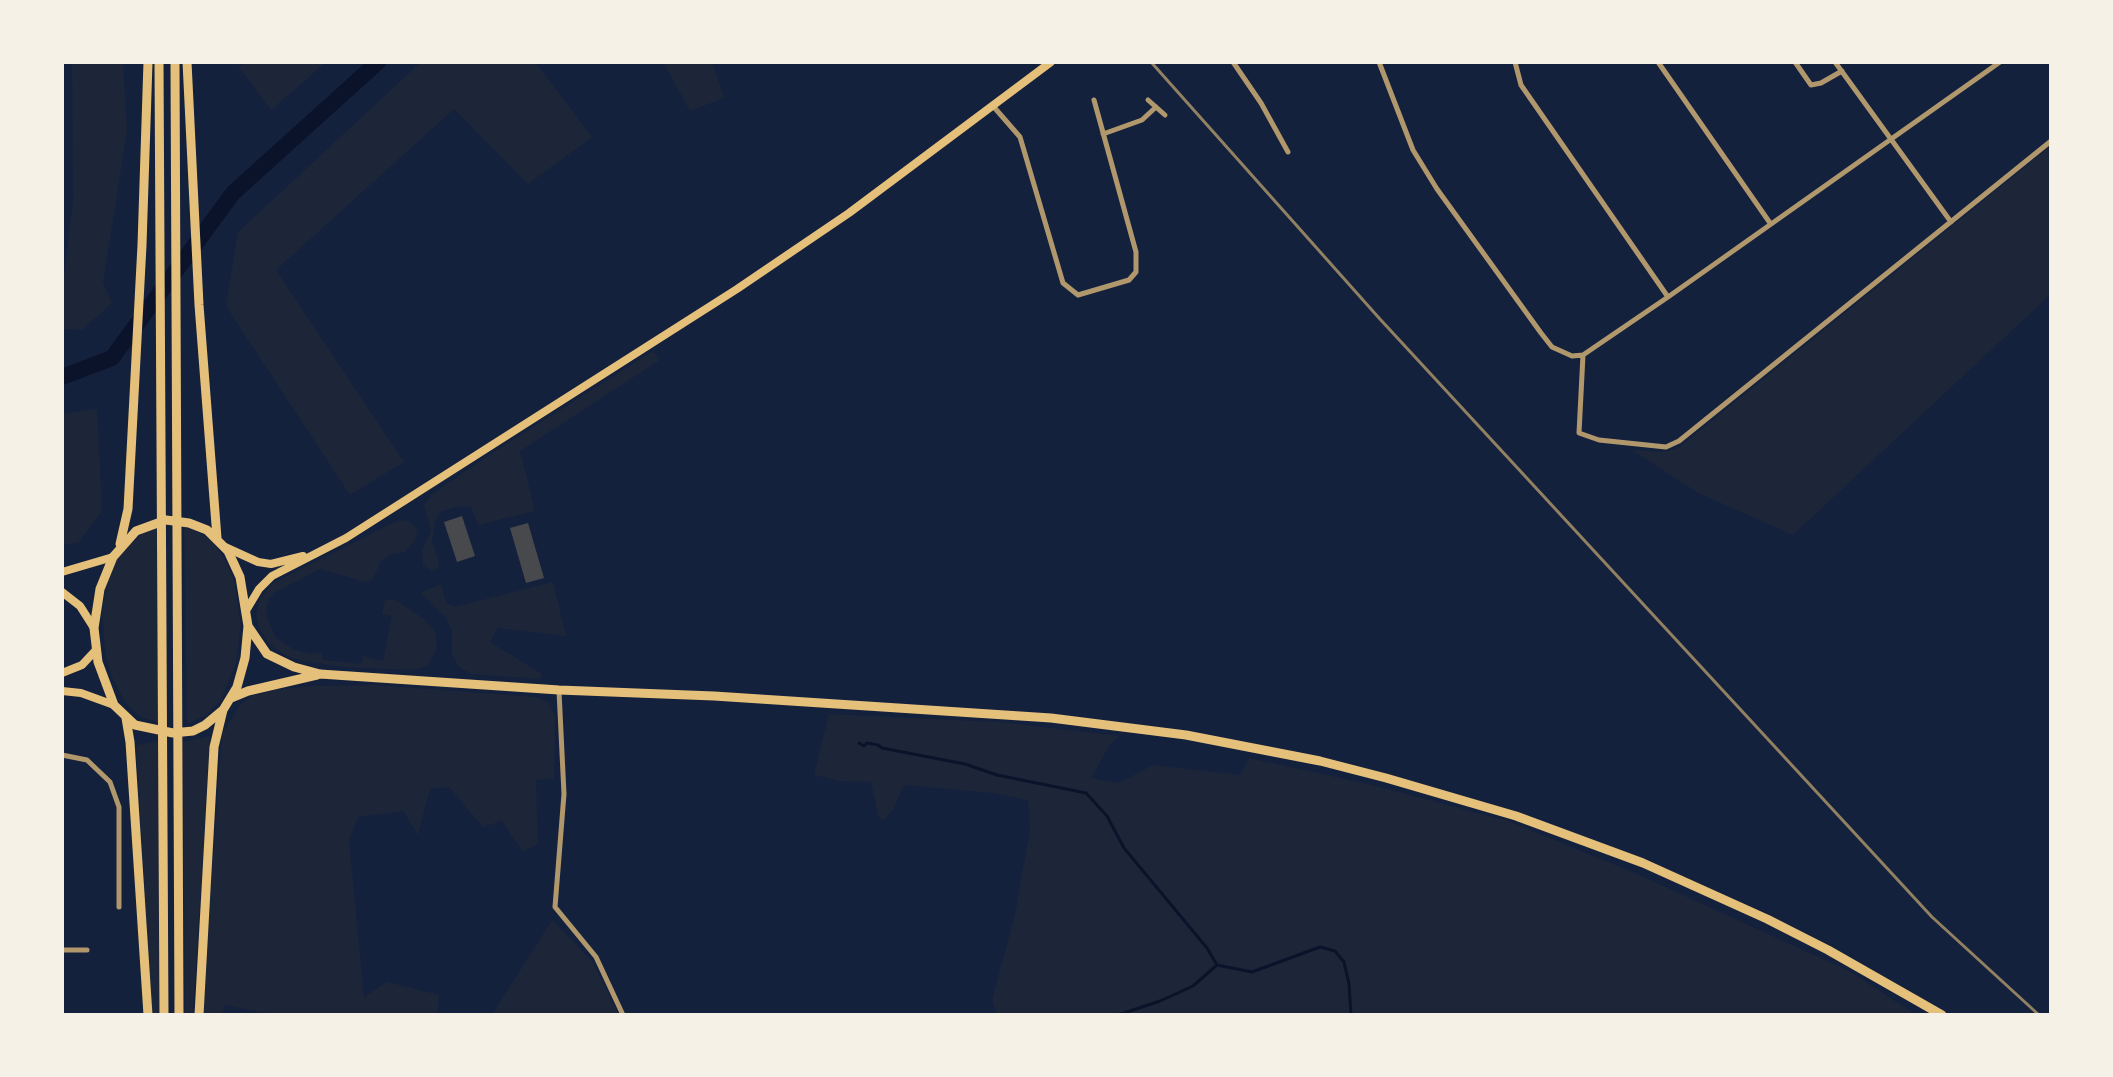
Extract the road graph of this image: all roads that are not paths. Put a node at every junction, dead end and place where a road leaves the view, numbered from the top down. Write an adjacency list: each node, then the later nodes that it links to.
1 (148, 62): 29 (highway)
2 (159, 62): 51 (highway)
3 (175, 62): 52 (highway)
4 (187, 62): 27 (highway)
5 (1051, 62): 16 (main road)
6 (1233, 62): 22 (street)
7 (1379, 62): 26 (street)
8 (1515, 62): 25 (street)
9 (1658, 62): 24 (street)
10 (1795, 62): 13 (street)
11 (1835, 62): 13 (street)
12 (2000, 62): 20 (street)
13 (1842, 71): 20 (street)
14 (1094, 100): 19 (street)
15 (1148, 100): 17 (street)
16 (993, 106): 19 (street); 30 (main road)
17 (1156, 107): 18 (street); 19 (street)
18 (1165, 115)
19 (1103, 134)
20 (1891, 140): 23 (street); 24 (street)
21 (2051, 141): 23 (street)
22 (1288, 152)
23 (1951, 222): 26 (street)
24 (1770, 223): 25 (street)
25 (1668, 297): 26 (street)
26 (1583, 355)
27 (217, 538): 28 (highway); 29 (highway)
28 (224, 547): 30 (main road); 34 (highway)
29 (119, 548): 31 (highway)
30 (313, 553): 34 (main road)
31 (113, 557): 32 (main road); 36 (highway)
32 (62, 572)
33 (62, 592): 36 (main road)
34 (247, 609): 35 (highway)
35 (248, 626): 39 (highway); 42 (highway)
36 (94, 628): 37 (highway)
37 (96, 650): 38 (main road); 43 (highway)
38 (62, 673)
39 (320, 674): 40 (highway); 42 (highway)
40 (559, 690): 54 (street); 55 (highway)
41 (62, 691): 43 (main road)
42 (231, 698): 44 (highway)
43 (114, 705): 45 (highway)
44 (223, 710): 45 (highway); 53 (highway)
45 (126, 718): 50 (highway)
46 (62, 755): 47 (street)
47 (119, 907)
48 (62, 950): 49 (street)
49 (87, 950)
50 (148, 1015)
51 (164, 1015)
52 (179, 1015)
53 (199, 1015)
54 (623, 1015)
55 (1942, 1015)

